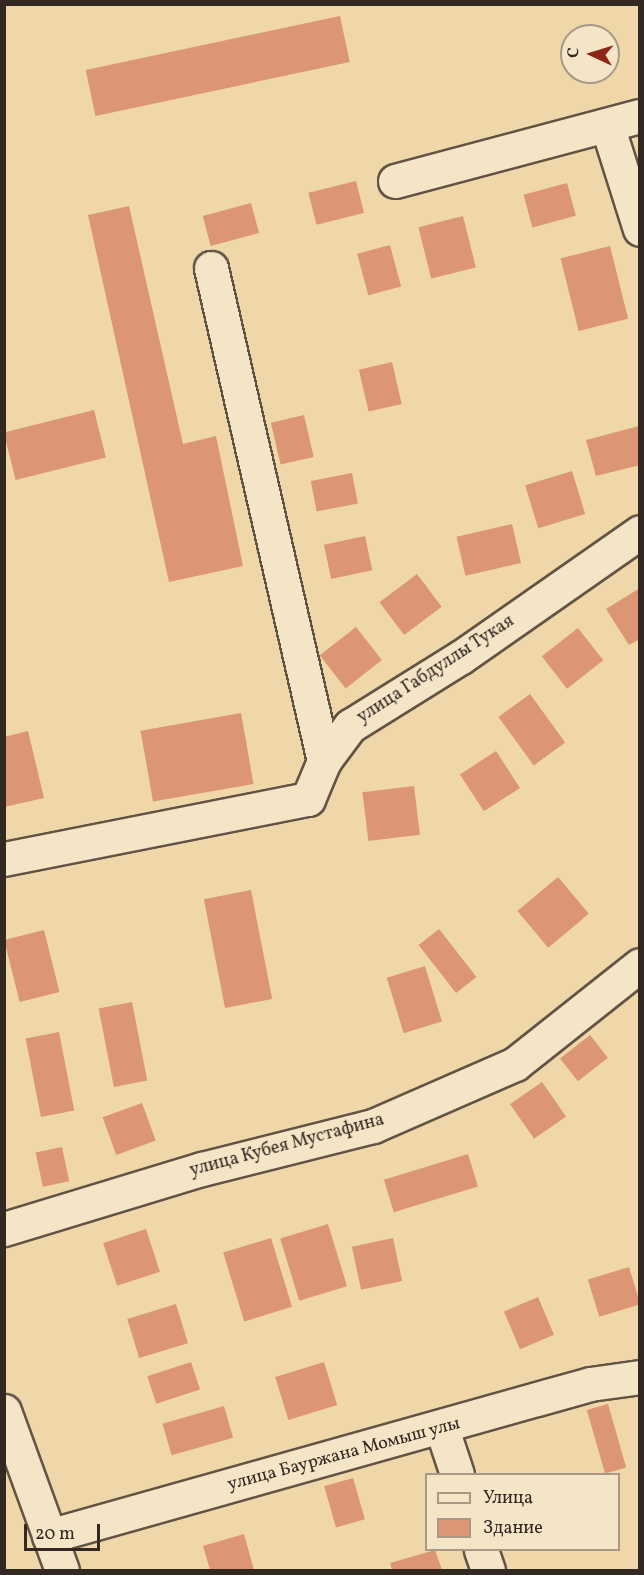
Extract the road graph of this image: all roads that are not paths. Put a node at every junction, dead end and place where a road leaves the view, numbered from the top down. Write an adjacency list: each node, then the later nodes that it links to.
1 (639, 116): 2 (street)
2 (607, 125): 3 (street); 4 (street)
3 (395, 181)
4 (639, 229)
5 (211, 268): 7 (street)
6 (639, 532): 7 (street, улица Габдуллы Тукая)
7 (324, 761): 8 (street, улица Габдуллы Тукая)
8 (4, 859)
9 (639, 966): 10 (street, улица Кубея Мустафина)
10 (4, 1229)
11 (639, 1377): 13 (street, улица Бауржана Момыш улы)
12 (4, 1411): 15 (street)
13 (442, 1429): 14 (street); 15 (street, улица Бауржана Момыш улы)
14 (457, 1473)
15 (49, 1536): 17 (street)
16 (481, 1551): 18 (street)
17 (62, 1570)
18 (488, 1570)

